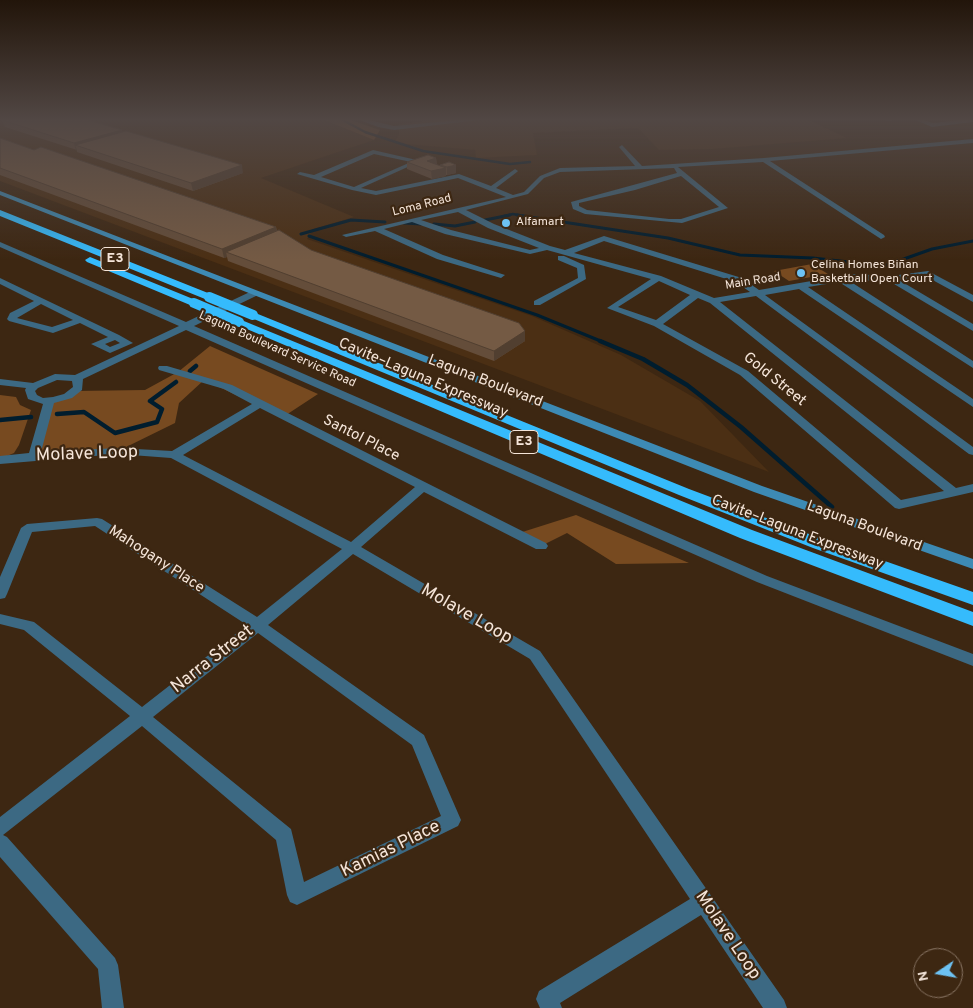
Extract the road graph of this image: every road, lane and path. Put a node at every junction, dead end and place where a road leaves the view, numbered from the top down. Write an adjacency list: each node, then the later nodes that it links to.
1 (340, 166): 9 (street)
2 (406, 166): 11 (street)
3 (672, 166): 5 (street, Loma Road); 8 (street)
4 (773, 166): 20 (street)
5 (640, 168): 13 (street, Loma Road)
6 (515, 171): 10 (street)
7 (300, 174): 9 (street)
8 (682, 174): 8 (street)
9 (315, 177): 11 (street)
10 (492, 188): 11 (street); 13 (street)
11 (354, 189)
12 (0, 193): 31 (main road, Laguna Boulevard)
13 (513, 197): 14 (street, Loma Road)
14 (460, 209): 16 (street, Loma Road); 22 (street)
15 (0, 213): 63 (highway, Cavite–Laguna Expressway / E3, bridge)
16 (413, 220): 18 (street, Loma Road); 22 (street)
17 (0, 222): 65 (highway, Cavite–Laguna Expressway / E3, bridge)
18 (378, 228): 19 (street, Loma Road); 24 (street)
19 (346, 235)
20 (881, 237)
21 (0, 244): 41 (street, Laguna Boulevard Service Road)
22 (545, 249): 23 (street, Main Road); 38 (street)
23 (562, 252): 25 (street, Main Road); 33 (street)
24 (501, 275)
25 (658, 278): 32 (street, Main Road); 40 (street, Gold Street)
26 (840, 279): 27 (street, Main Road); 29 (street, Main Road); 44 (street)
27 (891, 279): 35 (street, Main Road); 42 (street)
28 (0, 281): 30 (street)
29 (801, 286): 33 (street, Main Road); 51 (street)
30 (16, 289): 34 (street); 36 (street)
31 (255, 293): 41 (street); 61 (main road, Laguna Boulevard)
32 (697, 294): 37 (street, Main Road); 40 (street)
33 (759, 294): 37 (street, Main Road); 52 (street)
34 (0, 295)
35 (973, 299)
36 (41, 301): 39 (street); 39 (street)
37 (713, 301): 58 (street)
38 (537, 303)
39 (80, 320): 43 (street)
40 (657, 324): 58 (street, Gold Street)
41 (186, 325): 46 (street); 67 (street, Laguna Boulevard Service Road)
42 (973, 328)
43 (116, 337)
44 (973, 365)
45 (164, 368): 50 (street, Santol Place)
46 (76, 378): 48 (street); 49 (street)
47 (0, 382): 48 (street)
48 (34, 386): 49 (street)
49 (49, 401): 54 (street)
50 (259, 404): 53 (street); 56 (street, Santol Place)
51 (973, 404)
52 (973, 452)
53 (174, 454): 54 (street, Molave Loop); 60 (street, Molave Loop)
54 (34, 456): 55 (street, Molave Loop)
55 (0, 460)
56 (422, 487): 59 (street, Santol Place); 60 (street, Narra Street)
57 (973, 488): 58 (street)
58 (955, 493)
59 (541, 546)
60 (352, 548): 66 (street, Narra Street); 71 (street, Molave Loop)
61 (973, 564)
62 (0, 594): 66 (street, Mahogany Place)
63 (973, 599)
64 (0, 619): 68 (street)
65 (973, 619)
66 (258, 625): 68 (street, Narra Street); 68 (street, Kamias Place)
67 (973, 660)
68 (141, 716): 69 (street, Narra Street)
69 (0, 828)
70 (0, 843): 72 (street)
71 (703, 902): 73 (street); 74 (street, Molave Loop)
72 (113, 1008)
73 (552, 1008)
74 (776, 1008)

